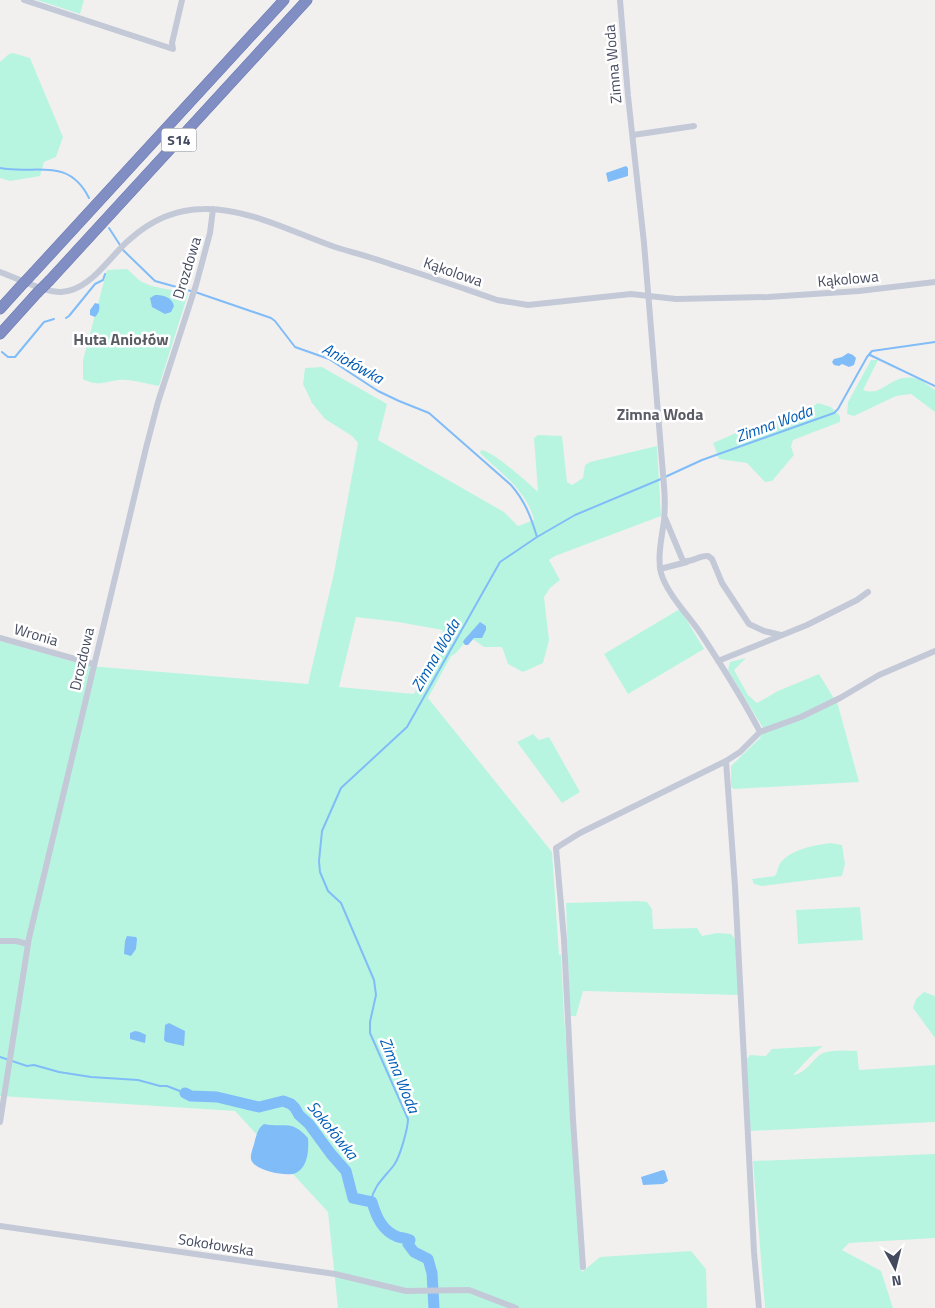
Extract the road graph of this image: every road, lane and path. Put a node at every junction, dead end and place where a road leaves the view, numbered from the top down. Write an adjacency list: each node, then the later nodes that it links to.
1 (24, 0): 2 (street)
2 (182, 0)
3 (284, 0): 12 (highway, S14, bridge)
4 (308, 0): 13 (highway, S14, bridge)
5 (620, 0): 7 (street, Zimna Woda)
6 (694, 126): 7 (street)
7 (632, 135): 11 (street, Zimna Woda)
8 (213, 209): 9 (street, Kąkolowa); 11 (street, Kąkolowa); 22 (street, Drozdowa)
9 (0, 272)
10 (935, 282): 11 (street, Kąkolowa)
11 (648, 295): 14 (street, Zimna Woda)
12 (0, 308)
13 (0, 334)
14 (664, 515): 15 (street); 16 (street, Zimna Woda)
15 (687, 562): 16 (street); 18 (street)
16 (660, 570): 21 (street)
17 (868, 592): 18 (street)
18 (781, 635): 21 (street)
19 (0, 638): 22 (street, Wronia)
20 (935, 651): 23 (street)
21 (718, 661): 23 (street)
22 (93, 664): 26 (street, Drozdowa)
23 (760, 732): 24 (street)
24 (726, 761): 29 (street); 31 (street)
25 (0, 941): 26 (street)
26 (28, 944): 27 (street, Drozdowa)
27 (0, 1122)
28 (0, 1226): 30 (street, Sokołowska)
29 (582, 1267)
30 (516, 1308)
31 (759, 1308)

